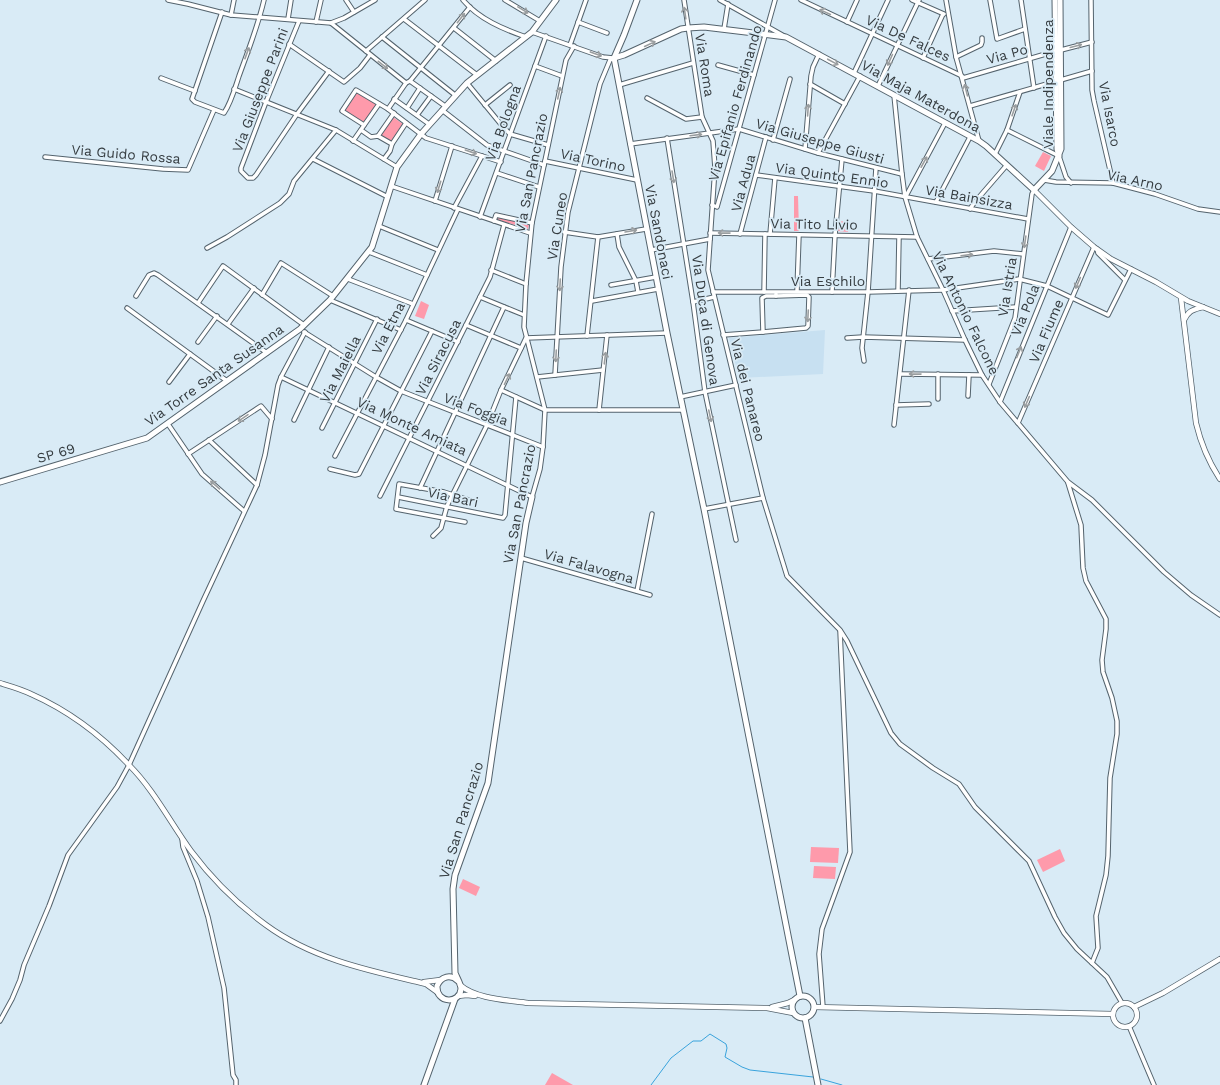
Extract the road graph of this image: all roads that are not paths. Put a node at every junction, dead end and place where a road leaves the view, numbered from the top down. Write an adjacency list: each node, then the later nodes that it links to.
1 (168, 0): 30 (street)
2 (234, 0): 33 (street)
3 (264, 0): 35 (street)
4 (291, 0): 36 (street)
5 (321, 0): 40 (street)
6 (346, 0): 31 (street)
7 (375, 0): 31 (street)
8 (425, 0): 37 (street)
9 (463, 0): 29 (street)
10 (505, 0): 39 (street, one-way to 39)
11 (556, 0): 39 (main road)
12 (586, 0): 41 (street, Via San Pancrazio)
13 (637, 0): 68 (main road)
14 (684, 0): 46 (street, Via Roma, one-way to 14)
15 (720, 0): 28 (street, Via Maja Materdona)
16 (775, 0): 44 (street, Via Epifanio Ferdinando)
17 (801, 0): 42 (street, Via De Falces, one-way to 17)
18 (857, 0): 42 (street)
19 (888, 0): 51 (street)
20 (912, 0): 27 (street)
21 (946, 0): 34 (street)
22 (990, 0): 48 (street)
23 (1020, 0): 48 (street)
24 (1055, 0): 64 (main road, Viale Indipendenza)
25 (1060, 0): 64 (main road, Viale Indipendenza)
26 (1091, 0): 58 (street, Via Isarco)
27 (918, 1): 32 (street); 60 (street)
28 (728, 4): 44 (street, Via Maja Materdona); 47 (street)
29 (470, 7): 45 (street, one-way to 29); 55 (street)
30 (222, 12): 33 (street); 96 (street)
31 (354, 12): 43 (street)
32 (943, 14): 34 (street); 69 (street)
33 (230, 15): 35 (street)
34 (949, 16): 67 (street)
35 (260, 17): 36 (street); 95 (street, one-way to 35)
36 (288, 19): 38 (street)
37 (404, 19): 54 (street); 61 (street)
38 (299, 20): 40 (street); 59 (street, Via Giuseppe Parini)
39 (540, 21): 49 (main road)
40 (316, 22): 43 (street)
41 (578, 22): 50 (street); 62 (street, Via San Pancrazio)
42 (847, 22): 51 (street, Via De Falces)
43 (331, 23): 63 (street, Via Torino)
44 (767, 27): 52 (street, Via Epifanio Ferdinando); 56 (street, Via Maja Materdona)
45 (454, 28): 61 (street); 71 (street)
46 (688, 28): 47 (main road, Via Maja Materdona); 68 (main road, one-way to 46); 72 (street, Via Roma)
47 (724, 29): 52 (main road, Via Maja Materdona)
48 (1025, 29): 70 (street)
49 (532, 32): 53 (street); 55 (main road)
50 (607, 33)
51 (872, 34): 60 (street, Via De Falces); 78 (street)
52 (765, 35): 56 (main road, Via Maja Materdona); 80 (street, Via Epifanio Ferdinando)
53 (546, 36): 62 (street); 74 (street, Via Bologna)
54 (382, 37): 63 (street); 75 (street)
55 (526, 37): 71 (main road)
56 (786, 37): 65 (main road, Via Maja Materdona)
57 (982, 38): 67 (street)
58 (1092, 42): 64 (street, Via Po, one-way to 58); 77 (street, Via Isarco)
59 (289, 44): 76 (street); 103 (street, Via Giuseppe Parini)
60 (897, 45): 69 (street, Via De Falces); 92 (street, one-way to 92)
61 (439, 46): 75 (street); 79 (street)
62 (572, 46): 68 (street, one-way to 68); 81 (street, Via San Pancrazio)
63 (366, 51): 66 (street, Via Torino)
64 (1058, 51): 70 (street, Via Po); 86 (main road, Viale Indipendenza)
65 (819, 54): 78 (main road, Via Maja Materdona, one-way to 78); 89 (street)
66 (370, 55): 76 (street); 87 (street, Via Torino, one-way to 87)
67 (956, 56): 83 (street)
68 (614, 58): 91 (main road, Via Sandonaci); 152 (street, Via Cuneo)
69 (923, 58): 83 (street, Via De Falces)
70 (1029, 60): 83 (street, Via Po); 94 (street)
71 (496, 61): 79 (main road)
72 (694, 63): 91 (street); 115 (street, Via Roma)
73 (718, 65): 80 (street)
74 (535, 66): 81 (street); 126 (street, Via Bologna)
75 (421, 68): 87 (street); 98 (street)
76 (329, 71): 112 (street)
77 (1092, 71): 86 (street); 161 (street, Via Isarco)
78 (854, 73): 82 (main road, Via Maja Materdona)
79 (477, 75): 88 (main road)
80 (754, 75): 120 (street, Via Epifanio Ferdinando)
81 (562, 76): 136 (street, Via San Pancrazio, one-way to 81)
82 (860, 76): 92 (main road, Via Maja Materdona); 105 (street)
83 (962, 77): 107 (street, one-way to 83)
84 (161, 78): 96 (street)
85 (790, 79): 132 (street)
86 (1058, 81): 94 (street); 143 (main road, Viale Indipendenza)
87 (408, 82): 93 (street, Via Torino); 102 (street)
88 (467, 82): 98 (main road); 106 (street)
89 (810, 84): 105 (street); 138 (street, one-way to 89)
90 (510, 85): 106 (street)
91 (619, 85): 135 (main road, Via Sandonaci)
92 (878, 86): 99 (main road, Via Maja Materdona)
93 (420, 88): 100 (street, Via Torino); 108 (street)
94 (1034, 88): 97 (street)
95 (234, 89): 103 (street); 111 (street)
96 (195, 91): 111 (street)
97 (1020, 92): 107 (street); 123 (street, one-way to 97)
98 (455, 95): 109 (main road)
99 (894, 95): 118 (main road, Via Maja Materdona); 155 (street, Via Antonio Falcone)
100 (431, 96): 109 (street, Via Torino); 114 (street)
101 (647, 98): 115 (street)
102 (394, 99): 108 (street); 110 (street)
103 (266, 102): 112 (street); 112 (street, Via Giuseppe Parini)
104 (379, 104): 110 (street); 119 (street); 119 (street)
105 (845, 104): 140 (street)
106 (485, 105): 126 (street)
107 (970, 106): 133 (street)
108 (407, 108): 114 (street)
109 (443, 108): 117 (main road); 139 (street, Via Torino)
110 (388, 109): 113 (street)
111 (214, 110): 144 (street, Via Guido Rossa)
112 (297, 114): 121 (street)
113 (394, 114): 116 (street); 127 (street)
114 (417, 115): 117 (street)
115 (702, 116): 124 (street, Via Roma)
116 (406, 123): 125 (street); 134 (street)
117 (430, 124): 125 (main road)
118 (945, 124): 129 (main road, Via Maja Materdona); 168 (street, one-way to 118)
119 (364, 125): 122 (street)
120 (739, 129): 124 (street, Via Giuseppe Giusti); 128 (street, Via Giuseppe Giusti); 171 (street, Via Epifanio Ferdinando)
121 (336, 130): 131 (street); 145 (street)
122 (361, 130): 127 (street); 131 (street)
123 (1007, 130): 141 (street); 143 (street)
124 (708, 133): 130 (street, Via Giuseppe Giusti, one-way to 124); 171 (street, Via dei Panareo)
125 (422, 134): 137 (street); 151 (main road)
126 (510, 134): 136 (street); 139 (street, Via Bologna)
127 (378, 136): 134 (street)
128 (766, 137): 132 (street, Via Giuseppe Giusti); 156 (street, Via Adua)
129 (970, 137): 133 (main road, Via Maja Materdona); 170 (street)
130 (667, 138): 135 (street, Via Giuseppe Giusti); 197 (street, Via Duca di Genova, one-way to 197)
131 (353, 140): 146 (street)
132 (773, 140): 138 (street, Via Giuseppe Giusti)
133 (979, 141): 141 (main road, Via Maja Materdona)
134 (392, 144): 146 (street)
135 (630, 144): 158 (main road, Via Sandonaci)
136 (548, 145): 149 (street, Via San Pancrazio)
137 (452, 146): 142 (street, one-way to 142); 169 (street, one-way to 169)
138 (805, 149): 140 (street, Via Giuseppe Giusti)
139 (504, 151): 148 (street, Via Bologna); 149 (street, Via Torino)
140 (818, 153): 147 (street, Via Giuseppe Giusti)
141 (995, 154): 150 (main road, Via Maja Materdona)
142 (482, 156): 148 (street); 172 (street, Via Etna)
143 (1059, 156): 159 (main road); 160 (street)
144 (45, 157)
145 (313, 159): 167 (street); 198 (street)
146 (384, 159): 151 (street)
147 (842, 159): 153 (street, Via Giuseppe Giusti); 163 (street)
148 (501, 162): 154 (street, Via Bologna)
149 (545, 163): 152 (street, Via Torino); 164 (street, Via San Pancrazio)
150 (1006, 166): 165 (main road, Via Maja Materdona); 173 (street)
151 (396, 167): 162 (main road)
152 (579, 168): 158 (street, Via Torino); 183 (street, Via Cuneo)
153 (876, 168): 155 (street, Via Giuseppe Giusti); 166 (street)
154 (497, 173): 164 (street); 175 (street, Via Bologna)
155 (902, 174): 168 (street, Via Antonio Falcone)
156 (756, 175): 157 (street, Via Quinto Ennio); 187 (street, Via Adua)
157 (775, 178): 163 (street, Via Quinto Ennio); 189 (street)
158 (637, 180): 182 (main road, Via Sandonaci)
159 (1044, 180): 160 (street, Via Arno); 165 (main road)
160 (1071, 183): 161 (street, Via Arno)
161 (1113, 183): 174 (street, Via Arno)
162 (391, 186): 167 (main road); 169 (street)
163 (839, 186): 166 (street, Via Quinto Ennio); 191 (street)
164 (539, 188): 178 (street, Via San Pancrazio)
165 (1034, 190): 176 (street, Via Istria); 181 (street)
166 (874, 192): 168 (street, Via Quinto Ennio); 192 (street)
167 (388, 197): 180 (main road)
168 (905, 197): 170 (street, Via Bainsizza); 195 (street, Via Antonio Falcone)
169 (435, 201): 172 (street)
170 (936, 202): 173 (street, Via Bainsizza)
171 (712, 205): 185 (street, Via dei Panareo)
172 (456, 209): 175 (street); 200 (street, Via Etna)
173 (970, 209): 176 (street, Via Bainsizza)
174 (1220, 212)
175 (480, 216): 177 (street)
176 (1028, 219): 203 (street, Via Istria, one-way to 203)
177 (494, 221): 178 (street); 179 (street)
178 (532, 223): 184 (street, Via San Pancrazio)
179 (504, 225): 184 (street); 206 (street, Via Siracusa)
180 (379, 226): 200 (street); 202 (main road)
181 (1072, 227): 199 (street); 215 (street, Via Pola)
182 (646, 229): 186 (street, one-way to 182); 201 (main road, Via Sandonaci)
183 (564, 232): 193 (street); 264 (street, Via Cuneo, one-way to 264)
184 (530, 233): 213 (street, Via San Pancrazio)
185 (710, 233): 187 (street, Via Tito Livio, one-way to 185); 196 (street, Via dei Panareo)
186 (616, 234): 193 (street); 212 (street)
187 (740, 234): 188 (street, Via Tito Livio)
188 (765, 234): 189 (street, Via Tito Livio); 224 (street)
189 (770, 234): 190 (street, Via Tito Livio)
190 (799, 235): 191 (street, Via Tito Livio); 221 (street)
191 (835, 236): 192 (street, Via Tito Livio); 225 (street)
192 (871, 236): 194 (street, Via Tito Livio); 226 (street)
193 (598, 237): 235 (street)
194 (899, 237): 195 (street, Via Tito Livio); 218 (street)
195 (917, 237): 204 (street, Via Antonio Falcone)
196 (710, 239): 197 (street); 223 (street, Via dei Panareo)
197 (684, 244): 201 (street); 237 (street, Via Duca di Genova)
198 (207, 248)
199 (1095, 248): 205 (street); 211 (street); 234 (street, Via Fiume, one-way to 234)
200 (438, 250): 207 (street, Via Etna)
201 (651, 250): 208 (main road, Via Sandonaci)
202 (369, 252): 207 (street); 209 (main road)
203 (1023, 254): 204 (street, one-way to 203); 210 (street, Via Istria)
204 (928, 259): 220 (street, Via Antonio Falcone)
205 (1131, 269): 211 (street); 233 (street)
206 (491, 270): 213 (street); 230 (street, Via Siracusa)
207 (427, 275): 239 (street, Via Etna)
208 (656, 277): 212 (street); 217 (main road, Via Sandonaci)
209 (348, 279): 232 (main road); 239 (street)
210 (1020, 279): 215 (street); 220 (street, Via Eschilo); 241 (street, Via Istria)
211 (1125, 280): 234 (street)
212 (636, 281): 214 (street); 222 (street)
213 (526, 284): 247 (street, Via San Pancrazio)
214 (611, 285)
215 (1047, 286): 234 (street); 300 (street, Via Pola, one-way to 215)
216 (254, 288): 227 (street); 238 (street); 253 (street)
217 (658, 289): 222 (street); 259 (main road, Via Sandonaci)
218 (898, 290): 219 (street, Via Eschilo); 226 (street, Via Eschilo)
219 (909, 290): 220 (street, Via Eschilo); 268 (street)
220 (943, 290): 244 (street, Via Antonio Falcone)
221 (797, 291): 225 (street, Via Eschilo); 228 (street, Via Eschilo)
222 (638, 292): 235 (street)
223 (713, 292): 224 (street, Via Eschilo); 231 (street, Via dei Panareo)
224 (764, 292): 228 (street, Via Eschilo)
225 (832, 292): 226 (street, Via Eschilo)
226 (868, 292): 265 (street)
227 (262, 294): 232 (street); 252 (street)
228 (776, 294): 258 (street); 258 (street, one-way to 258)
229 (136, 296): 238 (street)
230 (480, 297): 240 (street); 254 (street, Via Siracusa)
231 (714, 297): 237 (street); 262 (street, Via dei Panareo)
232 (332, 298): 249 (street); 252 (main road)
233 (1181, 298): 236 (street); 251 (street)
234 (1072, 299): 311 (street, Via Fiume, one-way to 311)
235 (592, 301): 263 (street)
236 (1188, 301): 243 (street); 245 (street)
237 (693, 302): 294 (street, Via Duca di Genova)
238 (198, 303): 248 (street)
239 (413, 304): 250 (street, Via Etna)
240 (504, 307): 247 (street); 260 (street)
241 (1016, 307): 244 (street); 289 (street, Via Istria)
242 (127, 308): 275 (street)
243 (1203, 308): 245 (street); 246 (street)
244 (952, 311): 269 (street, Via Antonio Falcone)
245 (1187, 314): 251 (street)
246 (1220, 314)
247 (524, 315): 266 (street, Via San Pancrazio)
248 (217, 316): 253 (street); 270 (street)
249 (377, 320): 256 (street); 277 (street, Via Maiella)
250 (406, 320): 256 (street, Via Etna); 257 (street)
251 (1184, 320): 327 (street)
252 (306, 323): 255 (main road, Via Torre Santa Susanna)
253 (228, 324): 274 (street)
254 (466, 325): 260 (street); 271 (street, Via Siracusa)
255 (302, 330): 272 (street, Via Foggia); 274 (main road, Via Torre Santa Susanna); 284 (street)
256 (400, 330): 285 (street, Via Etna)
257 (432, 331): 271 (street); 293 (street)
258 (763, 332): 262 (street)
259 (667, 333): 261 (street); 297 (main road, Via Sandonaci)
260 (491, 335): 273 (street); 308 (street)
261 (607, 335): 263 (street); 278 (street, one-way to 261)
262 (723, 335): 290 (street, Via dei Panareo)
263 (588, 336): 264 (street)
264 (557, 337): 266 (street); 281 (street, Via Cuneo, one-way to 281)
265 (863, 337): 267 (street); 268 (street); 276 (street)
266 (526, 338): 273 (street); 286 (street, Via San Pancrazio)
267 (847, 338)
268 (904, 339): 269 (street); 279 (street)
269 (965, 340): 283 (street, Via Antonio Falcone)
270 (198, 342)
271 (458, 342): 299 (street, Via Siracusa)
272 (329, 347): 277 (street, Via Foggia); 291 (street)
273 (521, 348): 292 (street, one-way to 273)
274 (267, 352): 287 (main road, Via Torre Santa Susanna)
275 (190, 354): 287 (street); 288 (street)
276 (864, 361)
277 (355, 364): 285 (street, Via Foggia); 301 (street, Via Maiella)
278 (603, 370): 281 (street); 305 (street)
279 (900, 374): 280 (street, one-way to 279); 303 (street)
280 (938, 374): 282 (street); 298 (street)
281 (555, 375): 286 (street)
282 (969, 375): 283 (street); 295 (street)
283 (982, 375): 289 (street, Via Antonio Falcone)
284 (281, 377): 291 (street, Via Monte Amiata); 309 (street)
285 (376, 377): 293 (street, Via Foggia); 307 (street, Via Etna)
286 (537, 377): 304 (street, Via San Pancrazio)
287 (227, 381): 312 (main road, Via Torre Santa Susanna)
288 (169, 382)
289 (989, 384): 300 (street, Via Antonio Falcone)
290 (736, 385): 294 (street); 337 (street, Via dei Panareo)
291 (309, 390): 301 (street, Via Monte Amiata); 310 (street)
292 (501, 390): 296 (street); 314 (street)
293 (401, 391): 299 (street, Via Foggia); 313 (street)
294 (705, 392): 297 (street); 339 (street, Via Duca di Genova, one-way to 339)
295 (968, 396)
296 (516, 397): 304 (street); 317 (street)
297 (680, 397): 306 (main road, Via Sandonaci)
298 (938, 399)
299 (427, 402): 308 (street, Via Foggia); 318 (street, Via Siracusa)
300 (1000, 402): 311 (street, Via Antonio Falcone)
301 (336, 403): 307 (street, Via Monte Amiata); 316 (street, Via Maiella)
302 (929, 404): 303 (street)
303 (896, 405): 315 (street)
304 (545, 410): 305 (street); 321 (street, Via San Pancrazio)
305 (599, 410): 306 (street)
306 (683, 410): 341 (main road, Via Sandonaci)
307 (357, 413): 313 (street, Via Monte Amiata); 324 (street, Via Etna)
308 (455, 413): 314 (street, Via Foggia); 322 (street)
309 (272, 419): 319 (street, one-way to 319); 331 (street)
310 (294, 420)
311 (1018, 423): 329 (street, Via Antonio Falcone)
312 (168, 424): 320 (main road, Via Torre Santa Susanna); 323 (street)
313 (384, 425): 318 (street, Via Monte Amiata); 326 (street)
314 (487, 425): 317 (street, Via Foggia); 325 (street)
315 (894, 425)
316 (322, 428)
317 (513, 436): 321 (street, Via Foggia); 330 (street)
318 (410, 437): 322 (street, Via Monte Amiata); 333 (street, Via Siracusa)
319 (209, 440): 323 (street); 331 (street)
320 (118, 447): 328 (main road, SP 69)
321 (543, 447): 336 (street, Via San Pancrazio)
322 (437, 451): 325 (street, Via Monte Amiata); 332 (street)
323 (188, 454): 342 (street, one-way to 323)
324 (335, 456)
325 (468, 465): 330 (street, Via Monte Amiata); 335 (street)
326 (330, 469)
327 (1220, 478)
328 (0, 482)
329 (1068, 482): 351 (street, Via Antonio Falcone); 357 (street)
330 (508, 484): 336 (street, Via Monte Amiata); 340 (street, Via Bari)
331 (257, 485): 342 (street)
332 (420, 488): 334 (street, Via Bari); 335 (street, Via Bari)
333 (380, 496)
334 (398, 496): 340 (street, Via Bari); 344 (street, Via Bari)
335 (452, 496): 338 (street, Via Bari); 340 (street)
336 (532, 497): 348 (main road, Via San Pancrazio)
337 (763, 498): 339 (street); 352 (street, Via dei Panareo)
338 (469, 500)
339 (729, 505): 341 (street); 347 (street)
340 (447, 506): 344 (street)
341 (704, 509): 364 (main road, Via Sandonaci)
342 (244, 511): 354 (street)
343 (652, 514): 349 (street)
344 (443, 518): 345 (street, Via Bari); 346 (street)
345 (465, 522)
346 (433, 536)
347 (736, 540)
348 (521, 558): 349 (street, Via Falavogna); 358 (main road, Via San Pancrazio)
349 (637, 591): 350 (street, Via Falavogna)
350 (650, 595)
351 (1220, 615)
352 (840, 630): 357 (street, Via dei Panareo); 370 (street)
353 (0, 683): 354 (street)
354 (129, 765): 355 (street); 377 (street)
355 (182, 838): 360 (street); 379 (street)
356 (1220, 959): 371 (street)
357 (1092, 963): 368 (street, Via dei Panareo)
358 (455, 966): 359 (main road); 361 (main road, Via San Pancrazio)
359 (442, 979): 360 (street); 361 (main road); 362 (main road)
360 (418, 982): 362 (street)
361 (459, 983): 363 (street); 365 (main road)
362 (437, 992): 366 (main road)
363 (484, 996): 365 (street); 372 (street)
364 (800, 996): 367 (main road); 369 (main road)
365 (456, 997): 366 (main road); 374 (main road)
366 (447, 1000): 374 (main road)
367 (794, 1000): 372 (street); 373 (main road)
368 (1122, 1003): 371 (street); 375 (street)
369 (814, 1007): 370 (street); 376 (main road)
370 (823, 1007): 375 (street)
371 (1134, 1007): 378 (street)
372 (767, 1008): 373 (street)
373 (793, 1012): 376 (main road)
374 (450, 1014): 380 (main road)
375 (1114, 1014): 378 (street)
376 (805, 1018): 381 (main road)
377 (0, 1021)
378 (1129, 1026): 382 (street)
379 (236, 1085)
380 (424, 1085)
381 (818, 1085)
382 (1154, 1085)

